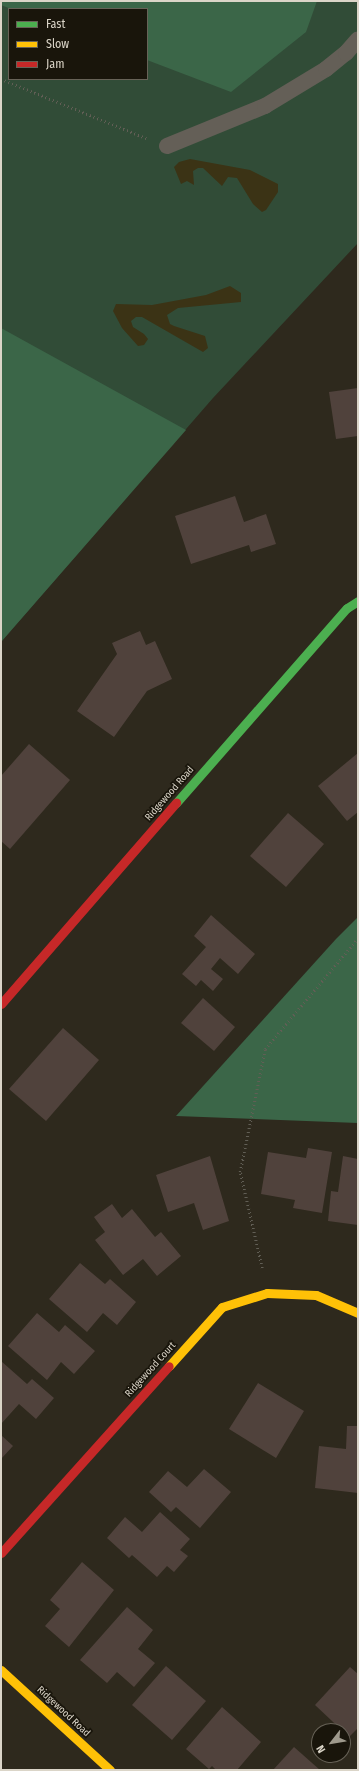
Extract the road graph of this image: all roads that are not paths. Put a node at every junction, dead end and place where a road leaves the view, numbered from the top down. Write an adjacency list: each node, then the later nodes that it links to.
1 (358, 39): 2 (lane)
2 (167, 146)
3 (358, 601): 4 (street, Ridgewood Road)
4 (1, 1004)
5 (358, 1313): 6 (street, Ridgewood Court)
6 (1, 1553)
7 (1, 1670): 8 (street, Ridgewood Road)
8 (110, 1770)

